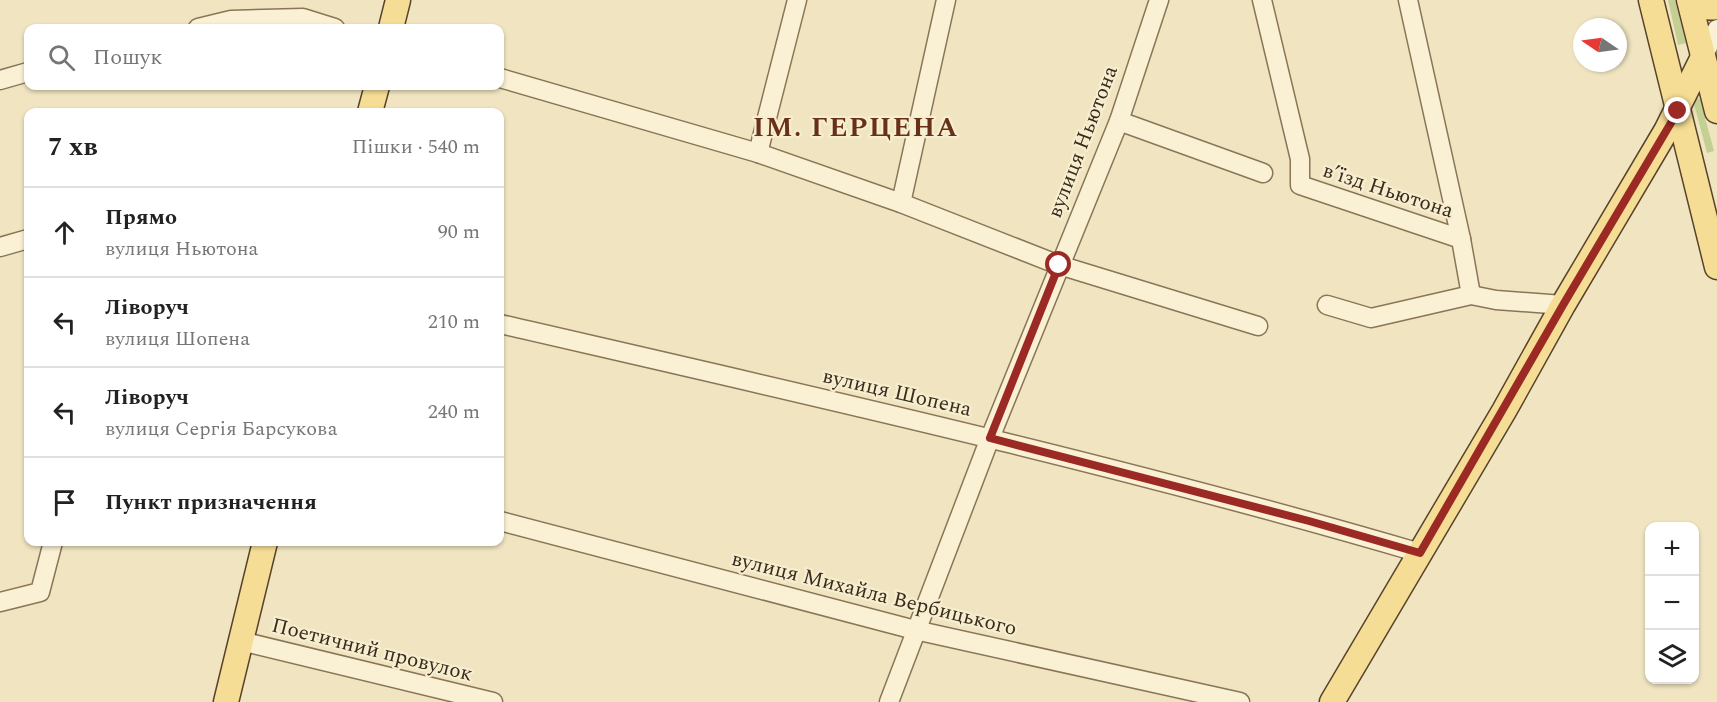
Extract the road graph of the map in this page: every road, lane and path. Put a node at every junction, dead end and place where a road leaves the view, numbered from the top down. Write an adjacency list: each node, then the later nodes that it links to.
1 (398, 0): 12 (main road)
2 (797, 0): 23 (street)
3 (946, 0): 25 (street)
4 (1160, 0): 22 (street, вулиця Ньютона)
5 (1262, 0): 26 (street, в’їзд Ньютона)
6 (1408, 0): 26 (street)
7 (1651, 0): 20 (main road)
8 (1690, 0): 9 (main road); 14 (main road)
9 (1717, 8)
10 (214, 24): 11 (street)
11 (322, 24)
12 (392, 24)
13 (1717, 29): 14 (street)
14 (1703, 57): 20 (main road); 21 (main road)
15 (24, 73): 17 (street)
16 (504, 79): 23 (street)
17 (0, 80)
18 (376, 90): 19 (main road)
19 (371, 108)
20 (1678, 111): 30 (main road); 33 (main road)
21 (1717, 111)
22 (1119, 121): 24 (street); 29 (street, вулиця Ньютона)
23 (758, 153): 25 (street)
24 (1263, 173)
25 (901, 203): 29 (street)
26 (1461, 239): 31 (street)
27 (24, 240): 28 (street)
28 (0, 247)
29 (1059, 265): 35 (street); 36 (street, вулиця Ньютона)
30 (1717, 267)
31 (1471, 295): 32 (street); 33 (street)
32 (1327, 305)
33 (1563, 305): 40 (main road)
34 (504, 325): 36 (street, вулиця Шопена)
35 (1258, 326)
36 (990, 438): 40 (street, вулиця Шопена); 42 (street, вулиця Ньютона)
37 (504, 522): 42 (street, вулиця Михайла Вербицького)
38 (52, 546): 41 (street)
39 (264, 546): 43 (main road)
40 (1420, 553): 48 (main road)
41 (0, 602)
42 (915, 630): 46 (street, вулиця Ньютона); 47 (street, вулиця Михайла Вербицького)
43 (241, 641): 44 (main road); 45 (street, Поетичний провулок)
44 (226, 702)
45 (493, 702)
46 (889, 702)
47 (1240, 702)
48 (1332, 702)

